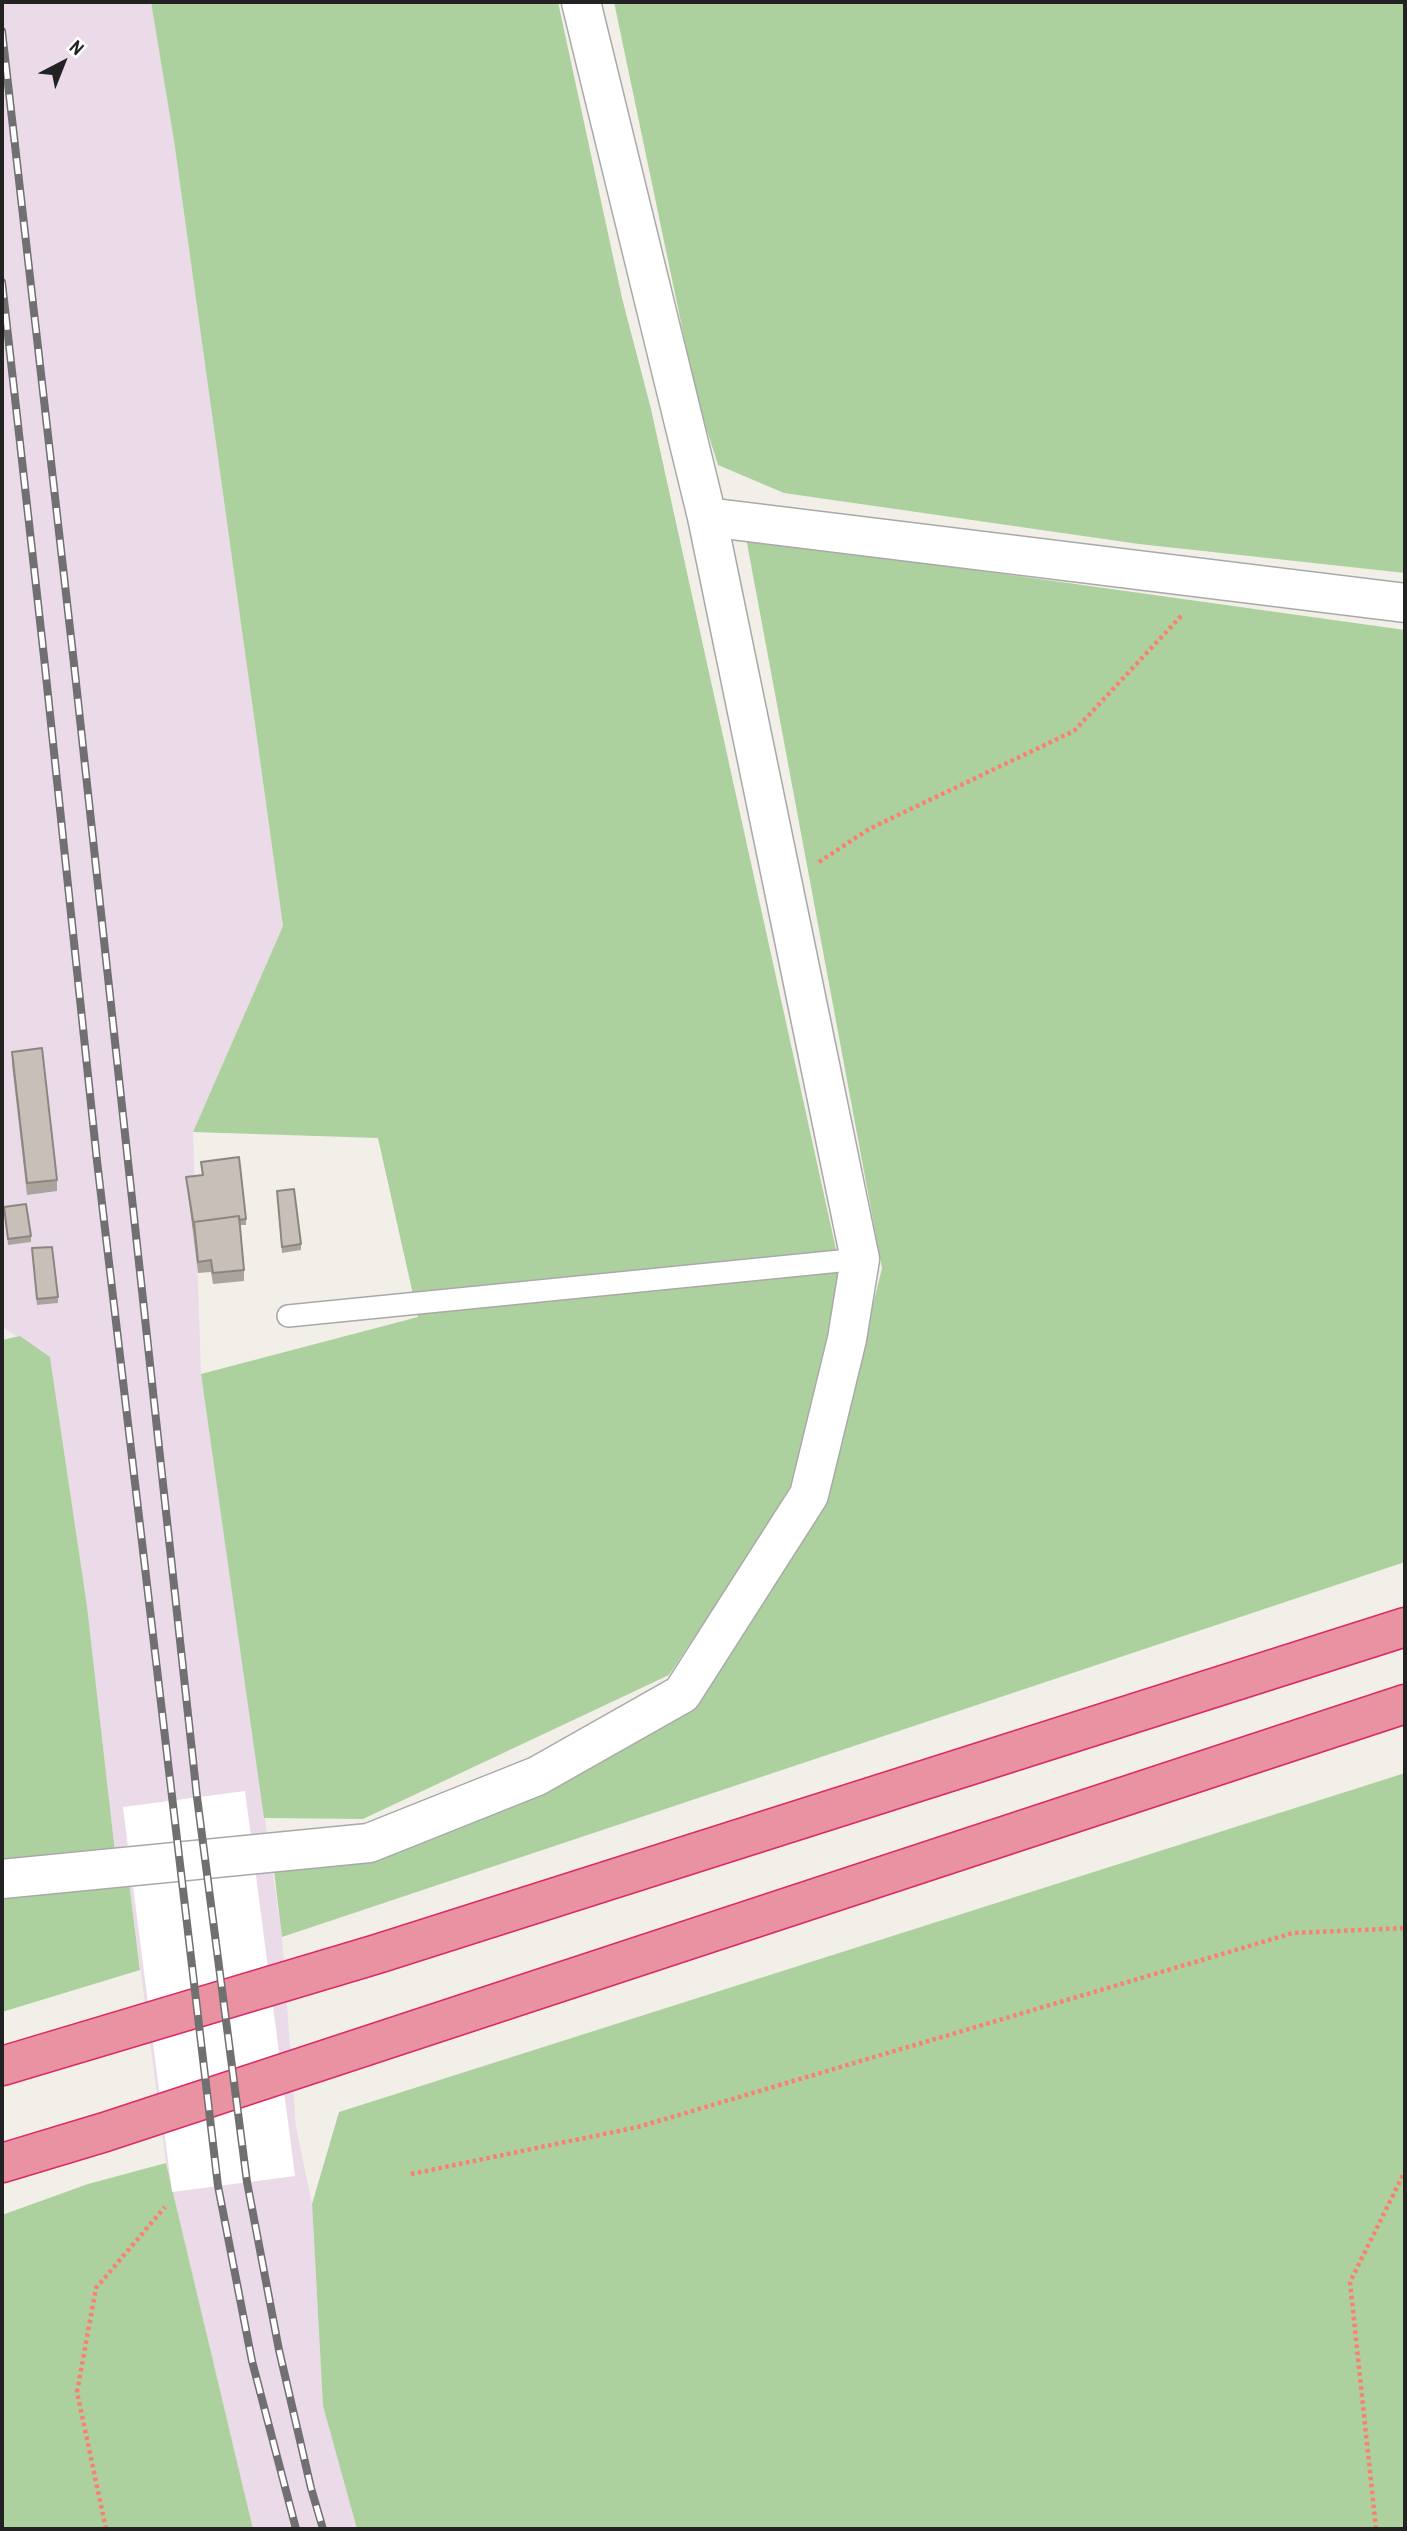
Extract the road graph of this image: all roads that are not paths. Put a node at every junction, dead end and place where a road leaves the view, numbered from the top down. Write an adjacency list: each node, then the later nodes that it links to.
1 (582, 2): 2 (street)
2 (707, 517): 3 (street); 4 (street)
3 (1405, 603)
4 (860, 1259): 5 (lane); 8 (street)
5 (288, 1316)
6 (1405, 1627): 9 (highway)
7 (1405, 1704): 10 (highway)
8 (2, 1879)
9 (2, 2066)
10 (2, 2163)

